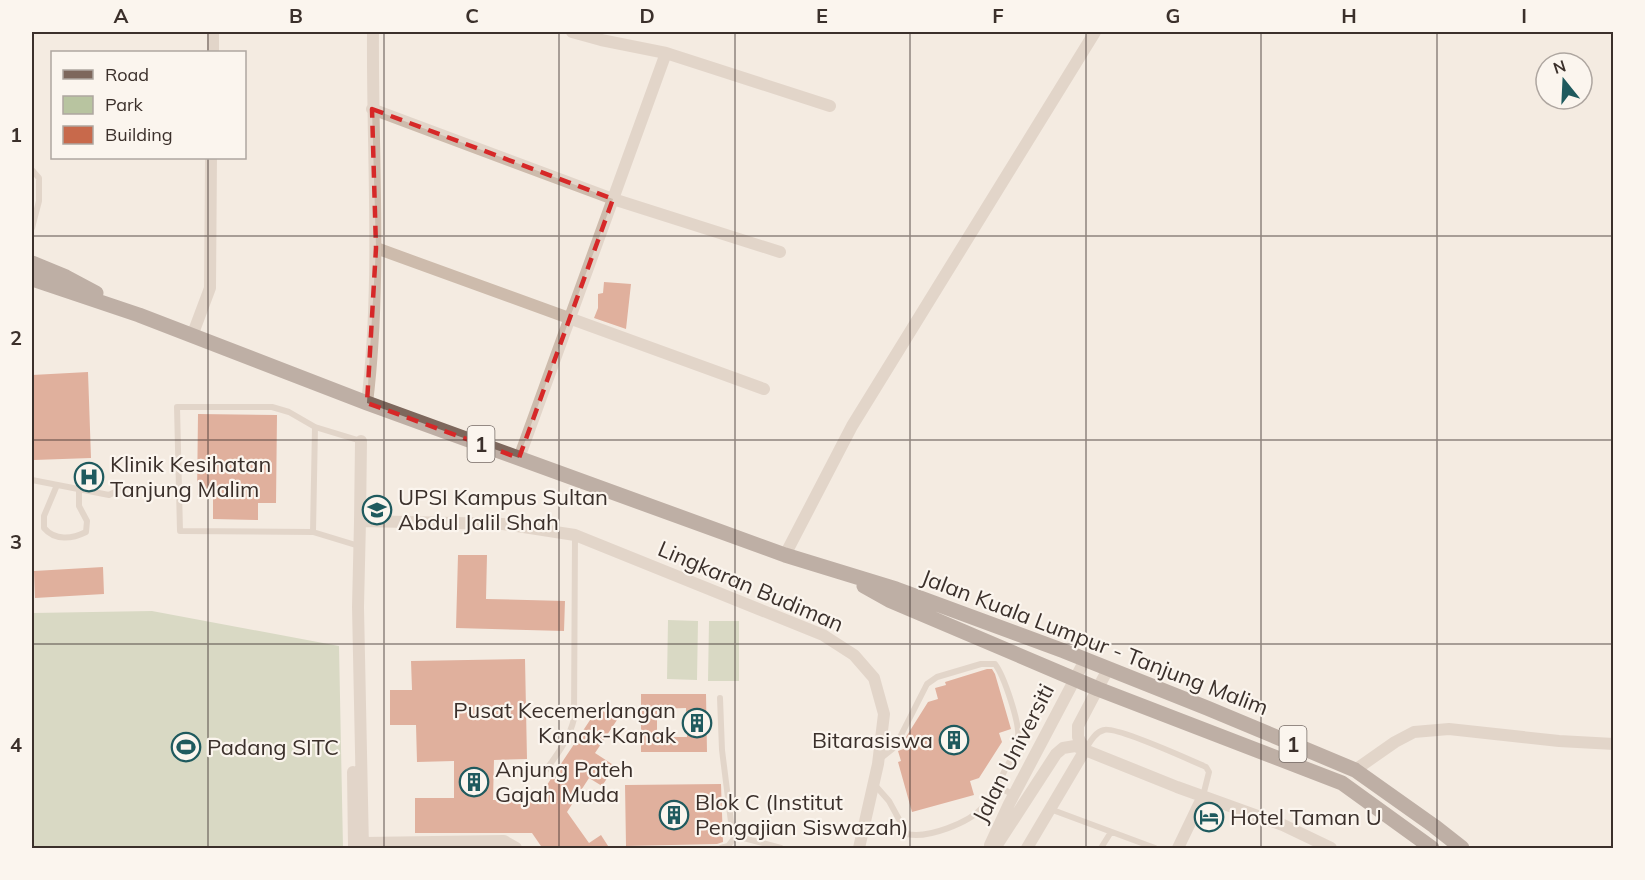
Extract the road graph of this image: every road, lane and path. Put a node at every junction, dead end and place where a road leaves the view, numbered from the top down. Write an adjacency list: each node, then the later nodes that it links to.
1 (213, 32): 6 (street)
2 (373, 32): 9 (street)
3 (572, 32): 5 (street)
4 (1095, 32): 34 (street)
5 (601, 36): 7 (street)
6 (213, 51)
7 (666, 53): 8 (street); 12 (street)
8 (830, 106)
9 (372, 109): 12 (street); 14 (street)
10 (212, 159): 20 (street)
11 (32, 170): 13 (lane)
12 (613, 199): 15 (street); 19 (street)
13 (32, 228)
14 (376, 248): 19 (street); 22 (street)
15 (780, 252)
16 (32, 263): 18 (main road, 1)
17 (32, 279): 18 (main road, 1)
18 (139, 315): 20 (main road, Jalan Kuala Lumpur - Tanjung Malim / 1)
19 (571, 318): 21 (street); 25 (street)
20 (192, 336): 22 (main road, Jalan Kuala Lumpur - Tanjung Malim / 1)
21 (764, 389)
22 (367, 404): 25 (main road, Jalan Kuala Lumpur - Tanjung Malim / 1)
23 (315, 427): 24 (lane); 31 (lane); 31 (lane)
24 (361, 441): 30 (street)
25 (519, 458): 34 (main road, Jalan Kuala Lumpur - Tanjung Malim / 1)
26 (32, 480): 27 (lane)
27 (57, 485): 28 (lane); 28 (lane)
28 (79, 488): 29 (lane)
29 (119, 490)
30 (360, 521): 32 (street, Lingkaran Budiman); 33 (street)
31 (313, 532): 33 (lane)
32 (575, 535): 43 (street, Lingkaran Budiman); 44 (lane)
33 (355, 544): 53 (street)
34 (785, 555): 35 (main road, Jalan Kuala Lumpur - Tanjung Malim / 1)
35 (827, 567): 36 (main road, Jalan Kuala Lumpur - Tanjung Malim / 1); 38 (main road, Jalan Kuala Lumpur - Tanjung Malim / 1)
36 (1085, 660): 37 (main road, Jalan Kuala Lumpur - Tanjung Malim / 1); 38 (street, Jalan Universiti)
37 (1108, 669): 39 (street); 45 (main road, Jalan Kuala Lumpur - Tanjung Malim / 1)
38 (1076, 678): 39 (main road, Jalan Kuala Lumpur - Tanjung Malim / 1); 48 (street, Jalan Universiti)
39 (1098, 689): 42 (street); 65 (main road, Jalan Kuala Lumpur - Tanjung Malim / 1)
40 (720, 698): 52 (lane)
41 (1614, 744): 45 (street)
42 (1085, 750): 49 (street); 49 (lane); 50 (street); 59 (street)
43 (879, 759): 46 (street, Lingkaran Budiman); 47 (lane)
44 (546, 770)
45 (1354, 770): 66 (main road, Jalan Kuala Lumpur - Tanjung Malim / 1)
46 (873, 783): 47 (lane); 57 (street, Lingkaran Budiman)
47 (997, 786): 48 (lane)
48 (1014, 795): 58 (street, Jalan Universiti)
49 (1203, 796): 63 (street); 64 (street)
50 (1050, 809): 51 (lane); 60 (street)
51 (1111, 832): 61 (lane); 62 (lane)
52 (736, 836): 55 (lane); 56 (lane)
53 (360, 847): 54 (street)
54 (516, 849)
55 (721, 849)
56 (781, 849)
57 (859, 849)
58 (988, 849)
59 (995, 849)
60 (1027, 849)
61 (1101, 849)
62 (1155, 849)
63 (1178, 849)
64 (1331, 849)
65 (1432, 849)
66 (1462, 849)

